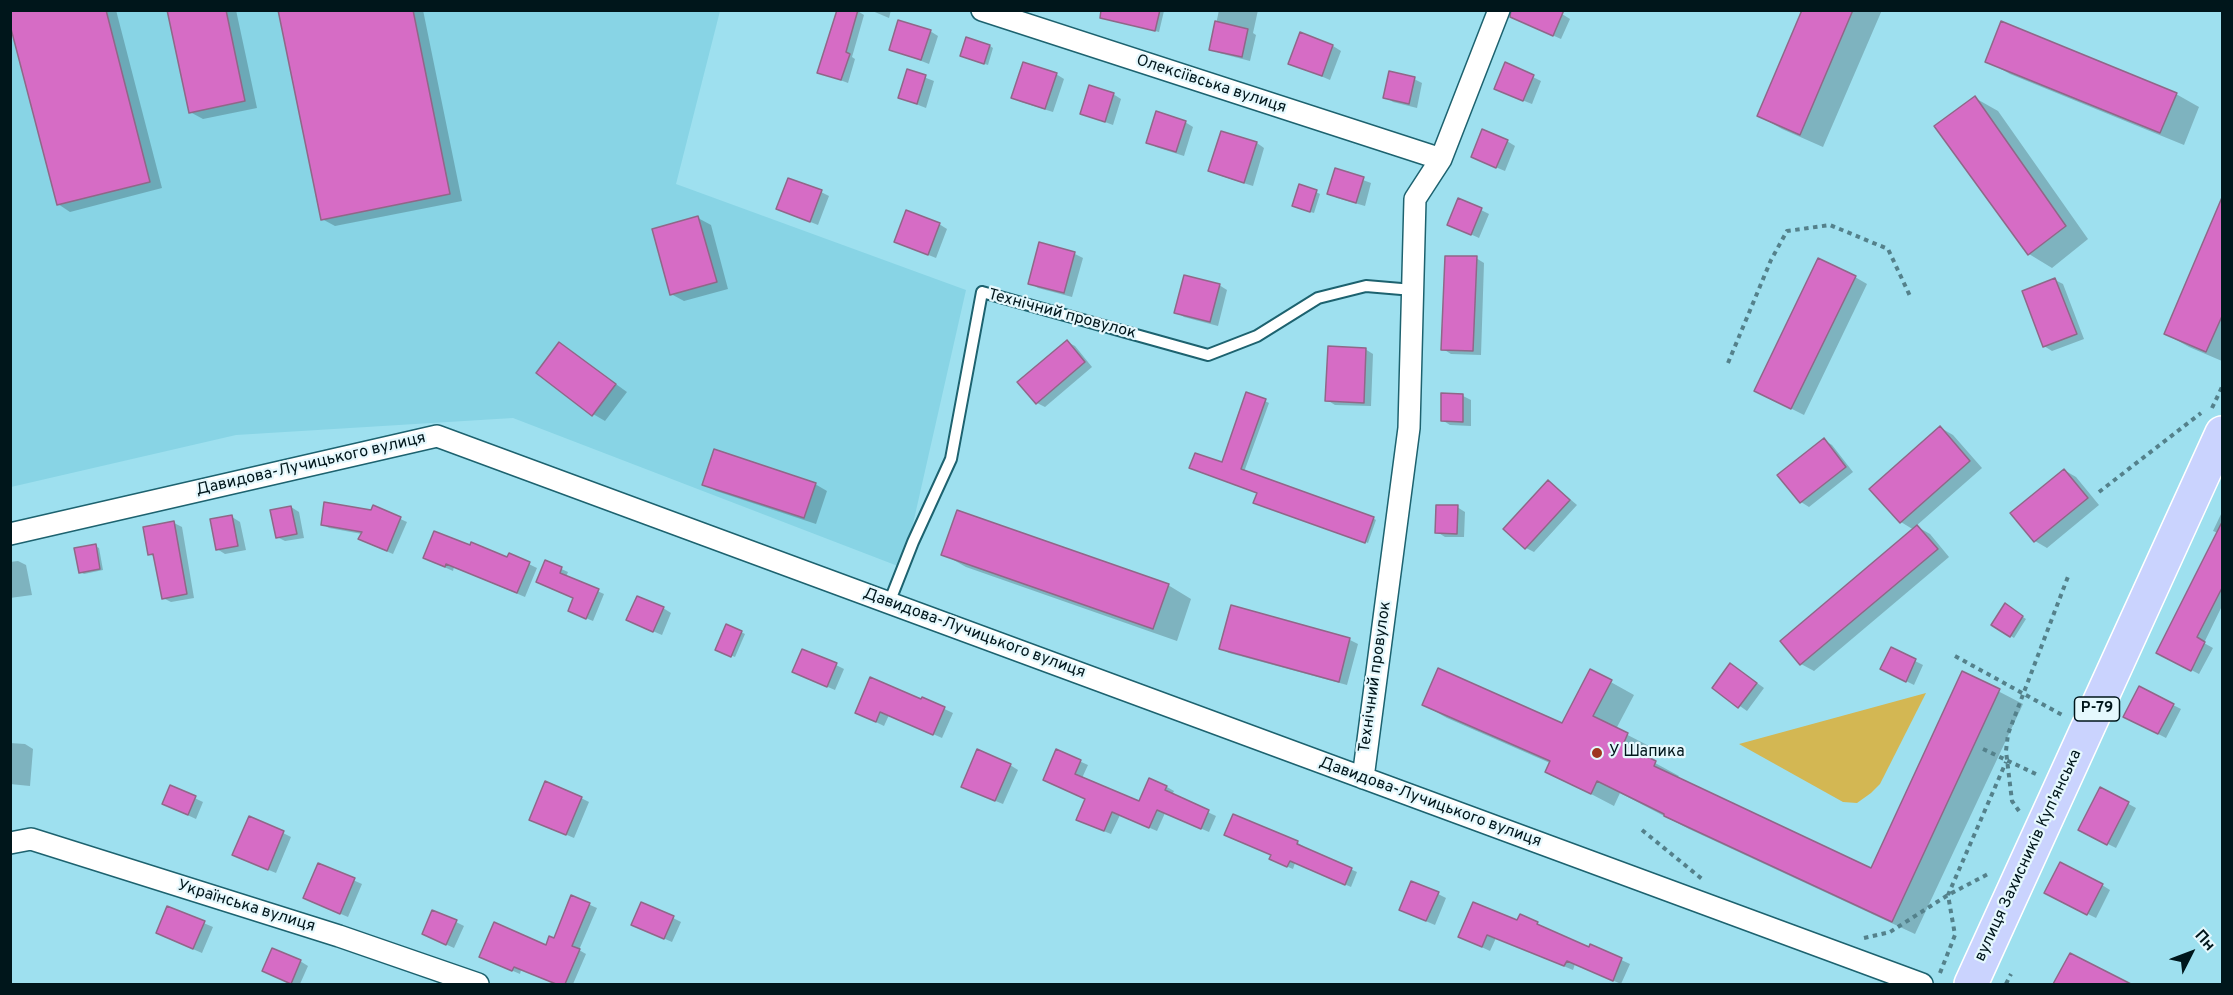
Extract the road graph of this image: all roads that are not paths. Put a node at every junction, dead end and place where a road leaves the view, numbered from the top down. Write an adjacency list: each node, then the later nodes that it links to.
1 (982, 10): 3 (street, Олексіївська вулиця)
2 (1499, 10): 3 (street, Технічний провулок)
3 (1441, 159): 4 (street, Технічний провулок)
4 (1413, 290): 7 (lane, Технічний провулок); 8 (street, Технічний провулок)
5 (2217, 422): 12 (main road, вулиця Захисників Куп'янська / Р-79)
6 (10, 534): 7 (street, Давидова-Лучицького вулиця)
7 (889, 603): 8 (street, Давидова-Лучицького вулиця)
8 (1363, 778): 10 (street, Давидова-Лучицького вулиця)
9 (10, 843): 11 (street, Українська вулиця)
10 (1930, 980)
11 (478, 984)
12 (1971, 984)

